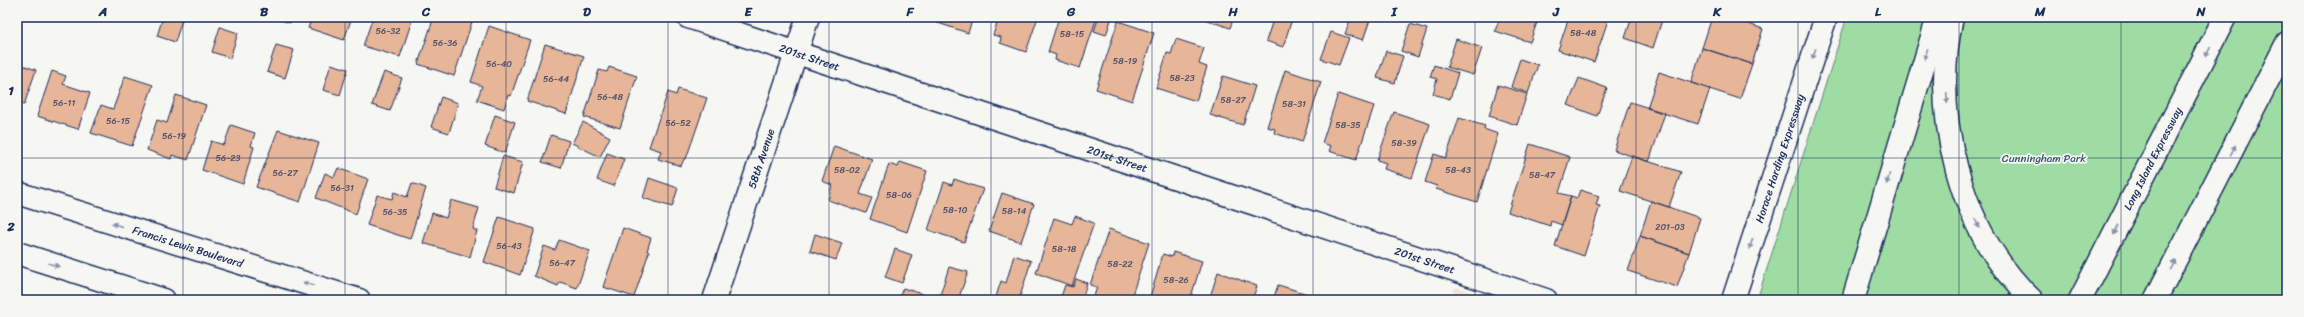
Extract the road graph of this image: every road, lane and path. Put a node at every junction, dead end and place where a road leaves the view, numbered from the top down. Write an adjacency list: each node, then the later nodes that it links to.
1 (688, 17): 8 (main road, 201st Street)
2 (808, 17): 8 (main road, 58th Avenue)
3 (1826, 17): 15 (main road, Horace Harding Expressway, one-way to 15)
4 (1938, 17): 16 (main road, one-way to 16)
5 (1952, 17): 17 (main road, one-way to 17)
6 (2225, 17): 18 (main road, Long Island Expressway, one-way to 18)
7 (2287, 43): 19 (main road, one-way to 7)
8 (796, 52): 13 (main road, 58th Avenue); 14 (main road, 201st Street)
9 (17, 194): 12 (main road, Francis Lewis Boulevard, one-way to 9)
10 (17, 253): 11 (main road, one-way to 11)
11 (164, 300)
12 (359, 300)
13 (714, 300)
14 (1546, 300)
15 (1733, 300)
16 (1853, 300)
17 (2032, 300)
18 (2080, 300)
19 (2156, 300)

